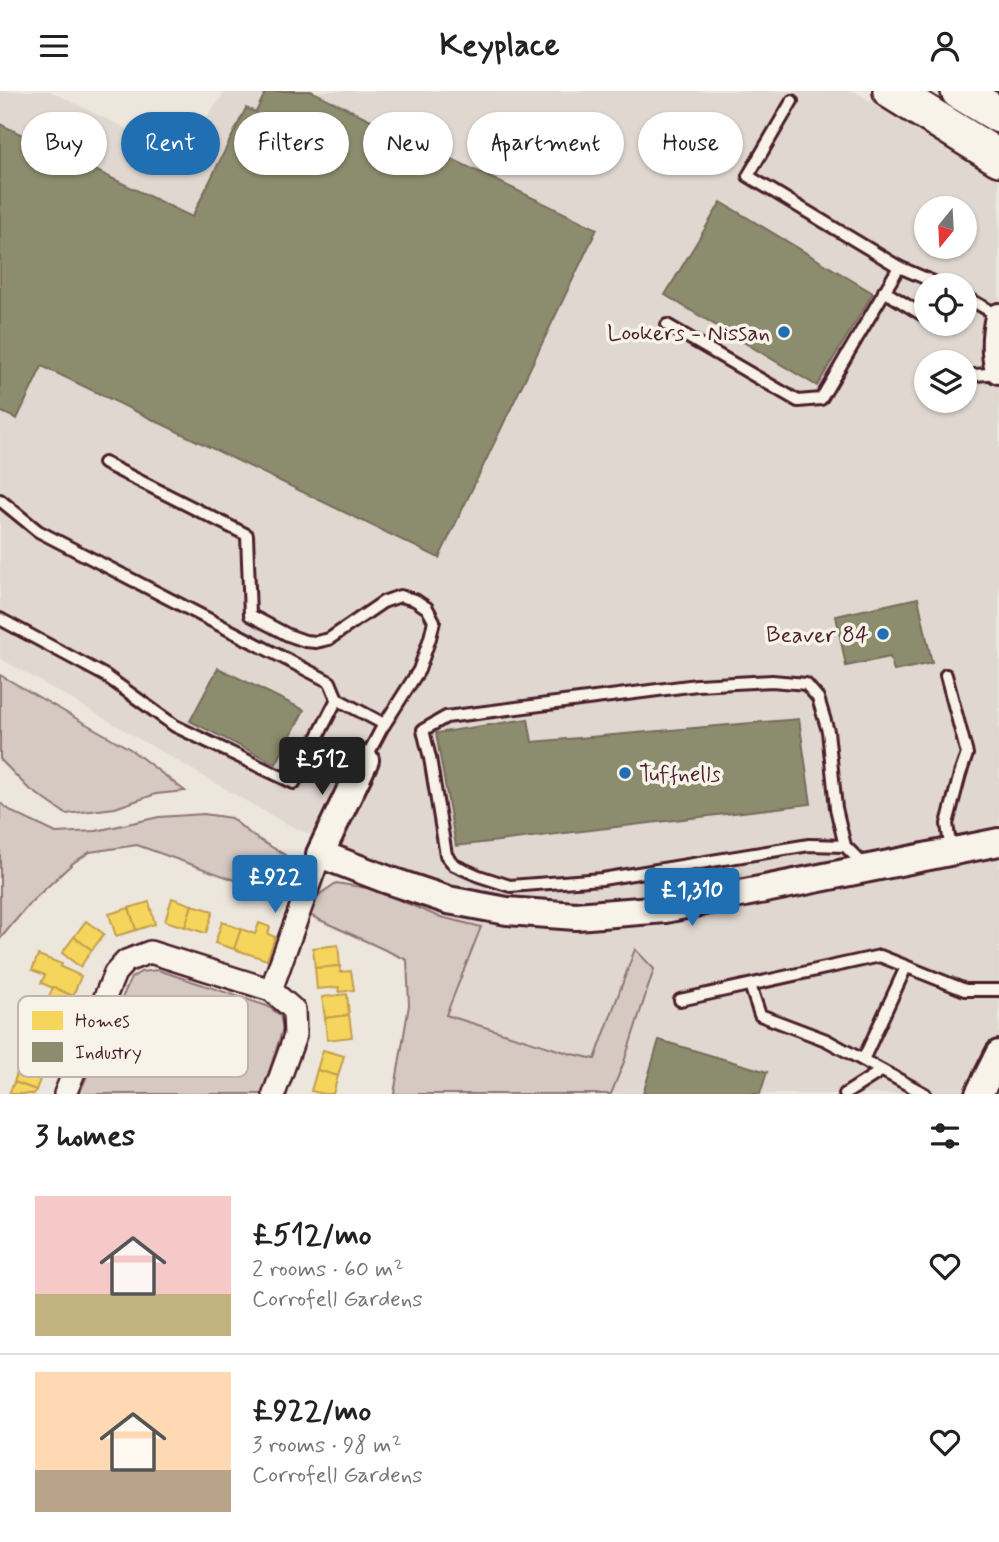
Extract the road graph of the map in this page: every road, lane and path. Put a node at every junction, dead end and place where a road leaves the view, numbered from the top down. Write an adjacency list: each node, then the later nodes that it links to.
1 (891, 91): 5 (highway)
2 (959, 91): 4 (highway)
3 (792, 101): 6 (lane)
4 (999, 115)
5 (999, 157)
6 (899, 267): 7 (lane); 8 (lane)
7 (914, 273)
8 (884, 291): 10 (lane); 12 (lane)
9 (977, 304): 11 (lane)
10 (914, 310)
11 (999, 317): 13 (street)
12 (667, 325)
13 (999, 371): 14 (lane)
14 (977, 374)
15 (104, 463): 20 (lane)
16 (0, 500): 19 (lane)
17 (0, 619): 19 (lane)
18 (946, 675): 24 (lane)
19 (337, 699): 20 (lane)
20 (384, 725): 21 (lane)
21 (365, 760): 25 (street)
22 (999, 842): 24 (street)
23 (845, 846): 23 (lane); 26 (lane)
24 (951, 852): 26 (street)
25 (320, 854): 26 (street); 29 (street)
26 (867, 868)
27 (905, 967): 28 (lane); 30 (lane); 34 (lane)
28 (750, 985): 32 (lane); 34 (lane)
29 (271, 990): 31 (street); 38 (street)
30 (999, 990)
31 (105, 996)
32 (680, 1000)
33 (999, 1054): 41 (street)
34 (863, 1060): 35 (lane)
35 (881, 1070): 39 (lane); 40 (lane)
36 (72, 1077): 37 (street)
37 (65, 1094)
38 (274, 1094)
39 (845, 1094)
40 (925, 1094)
41 (979, 1094)

